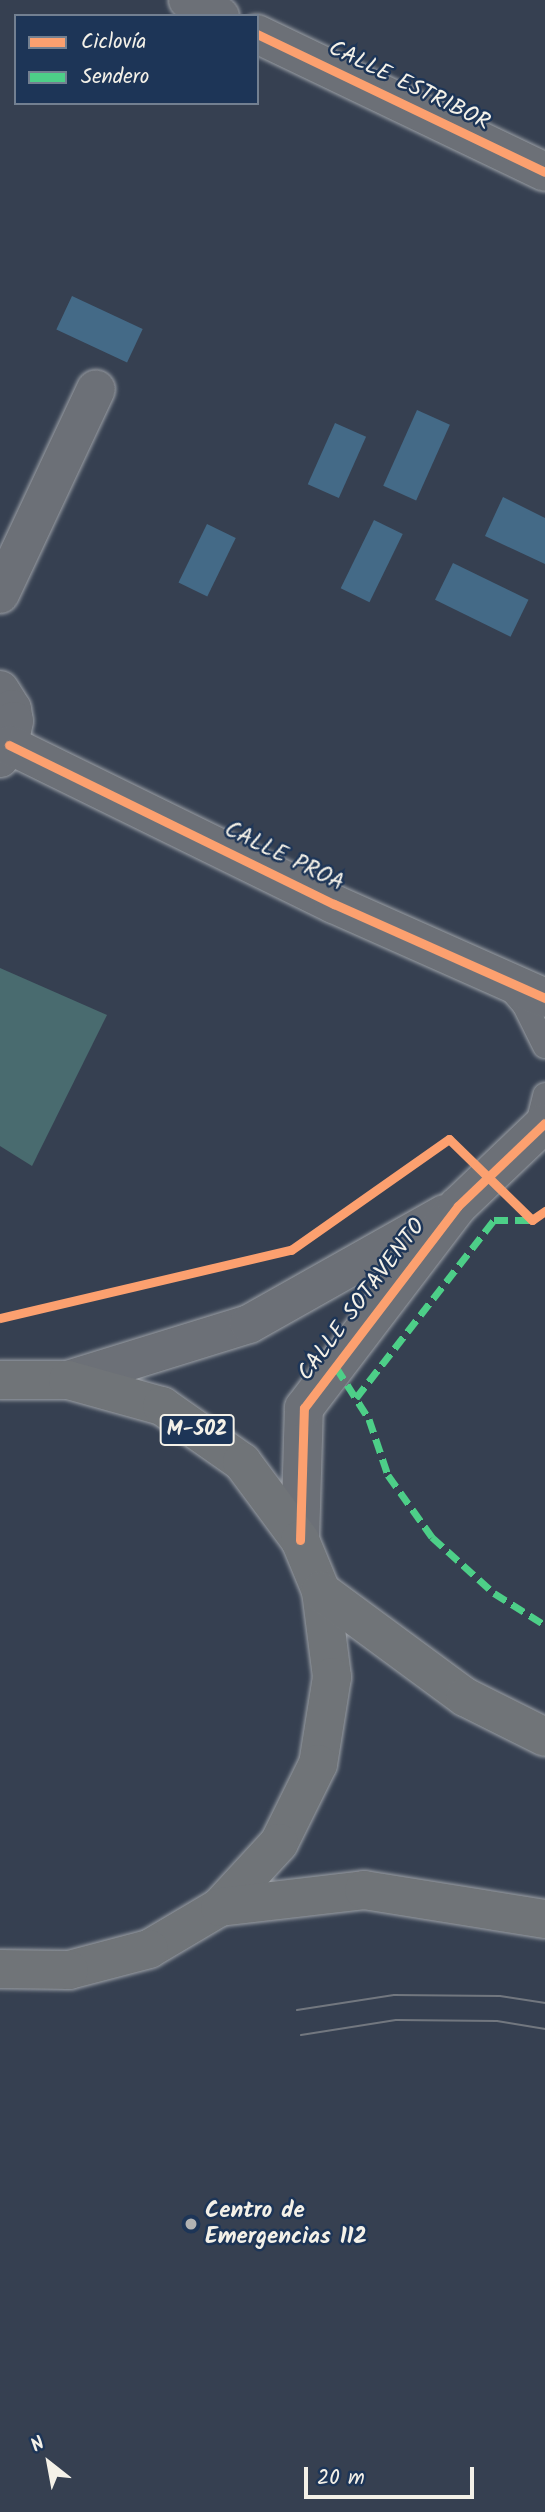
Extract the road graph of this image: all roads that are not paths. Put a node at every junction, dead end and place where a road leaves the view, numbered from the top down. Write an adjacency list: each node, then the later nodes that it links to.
1 (188, 0): 2 (street)
2 (216, 14)
3 (259, 34): 4 (street, CALLE ESTRIBOR)
4 (545, 172)
5 (96, 389): 6 (street)
6 (0, 594)
7 (0, 690): 8 (street, CALLE PROA)
8 (4, 751): 9 (street, CALLE PROA)
9 (502, 978): 10 (street, CALLE PROA); 11 (lane, CALLE PROA)
10 (545, 998)
11 (545, 1046)
12 (545, 1095): 13 (lane)
13 (540, 1127): 14 (street, CALLE SOTAVENTO)
14 (458, 1206): 16 (street, CALLE SOTAVENTO); 17 (street, CALLE SOTAVENTO)
15 (0, 1380): 16 (highway, M-502)
16 (68, 1380): 17 (highway, M-502)
17 (300, 1540): 18 (highway, M-502)
18 (321, 1591): 19 (highway); 20 (highway, M-502)
19 (545, 1737)
20 (220, 1907): 21 (highway, M-502); 22 (highway, M-502)
21 (545, 1919)
22 (0, 1969)

